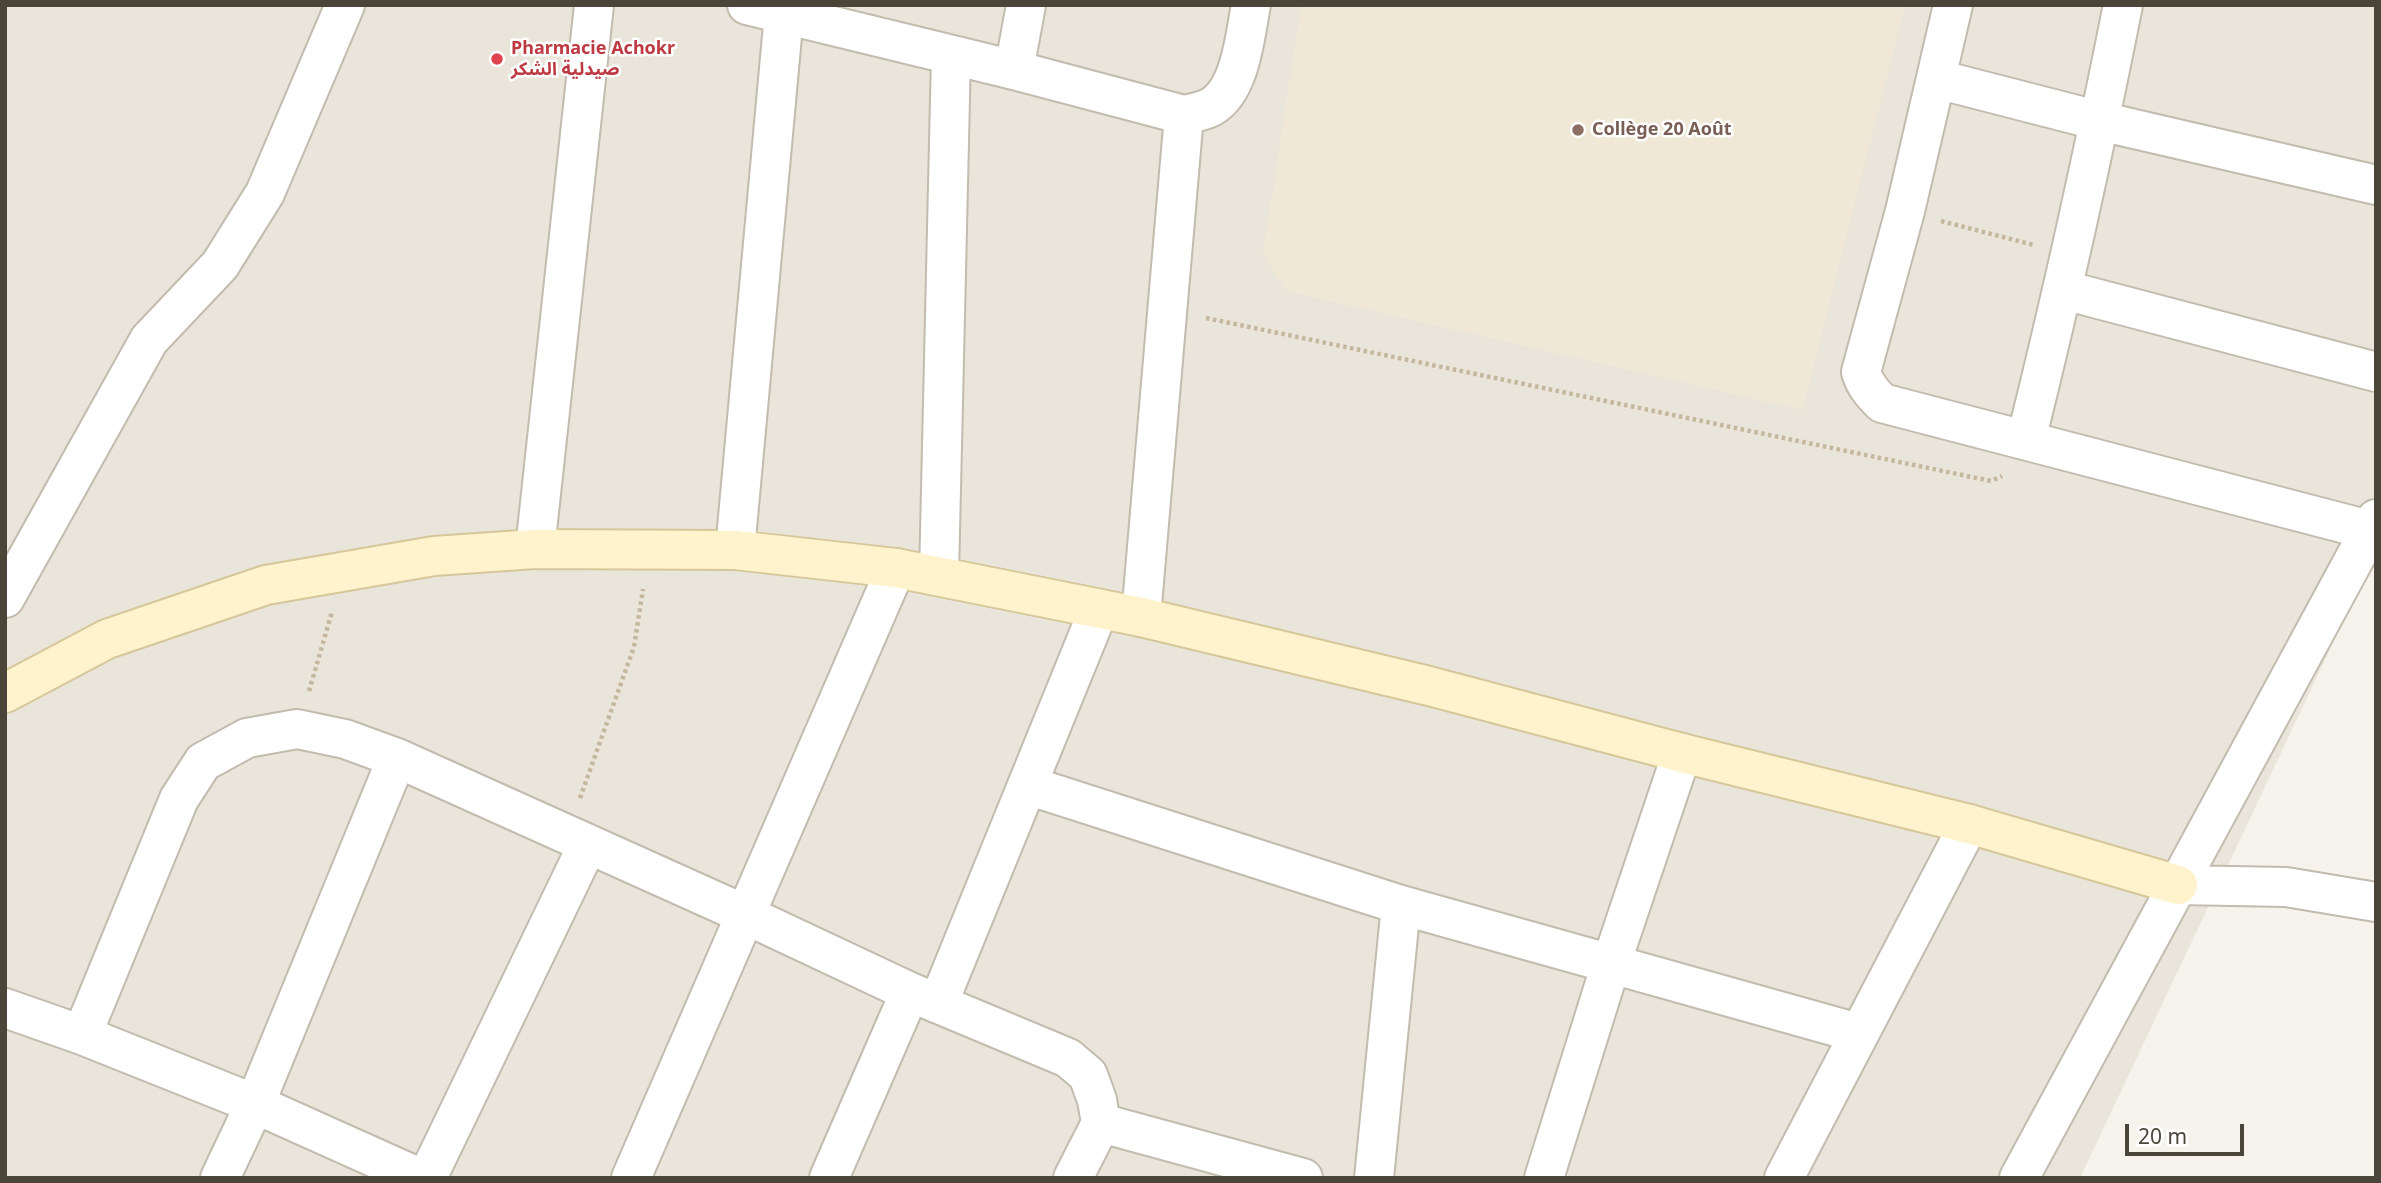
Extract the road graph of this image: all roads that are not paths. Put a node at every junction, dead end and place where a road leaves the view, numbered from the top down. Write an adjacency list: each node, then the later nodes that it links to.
1 (345, 5): 23 (street)
2 (594, 5): 19 (street)
3 (747, 5): 8 (street)
4 (1026, 5): 10 (street)
5 (1251, 5): 12 (street)
6 (1953, 5): 11 (street)
7 (2123, 5): 13 (street)
8 (785, 14): 9 (street); 20 (street)
9 (951, 55): 10 (street); 22 (street)
10 (1014, 70): 12 (street)
11 (1937, 79): 13 (street); 17 (street)
12 (1184, 115): 25 (street)
13 (2100, 121): 14 (street); 15 (street)
14 (2376, 185)
15 (2066, 272): 16 (street); 17 (street)
16 (2376, 372)
17 (2026, 440): 18 (street)
18 (2373, 524): 32 (street)
19 (535, 549): 20 (street); 26 (street)
20 (735, 550): 21 (street)
21 (896, 568): 22 (street); 35 (street)
22 (939, 576): 24 (street)
23 (5, 598)
24 (1099, 609): 25 (street); 29 (street)
25 (1141, 617): 27 (street)
26 (5, 694)
27 (1682, 753): 30 (street); 36 (street)
28 (397, 758): 31 (street); 40 (street); 41 (street)
29 (1027, 785): 34 (street); 37 (street)
30 (1969, 824): 32 (street); 39 (street)
31 (577, 839): 35 (street); 45 (street)
32 (2178, 885): 33 (street); 53 (street)
33 (2376, 902)
34 (1401, 905): 36 (street); 50 (street)
35 (744, 914): 37 (street); 46 (street)
36 (1611, 964): 39 (street); 51 (street)
37 (924, 998): 42 (street); 47 (street)
38 (5, 1007): 40 (street)
39 (1858, 1033): 52 (street)
40 (82, 1035): 41 (street)
41 (255, 1104): 43 (street); 44 (street)
42 (1101, 1124): 48 (street); 49 (street)
43 (220, 1178)
44 (420, 1178)
45 (427, 1178)
46 (631, 1178)
47 (829, 1178)
48 (1073, 1178)
49 (1303, 1178)
50 (1374, 1178)
51 (1544, 1178)
52 (1784, 1178)
53 (2019, 1178)

